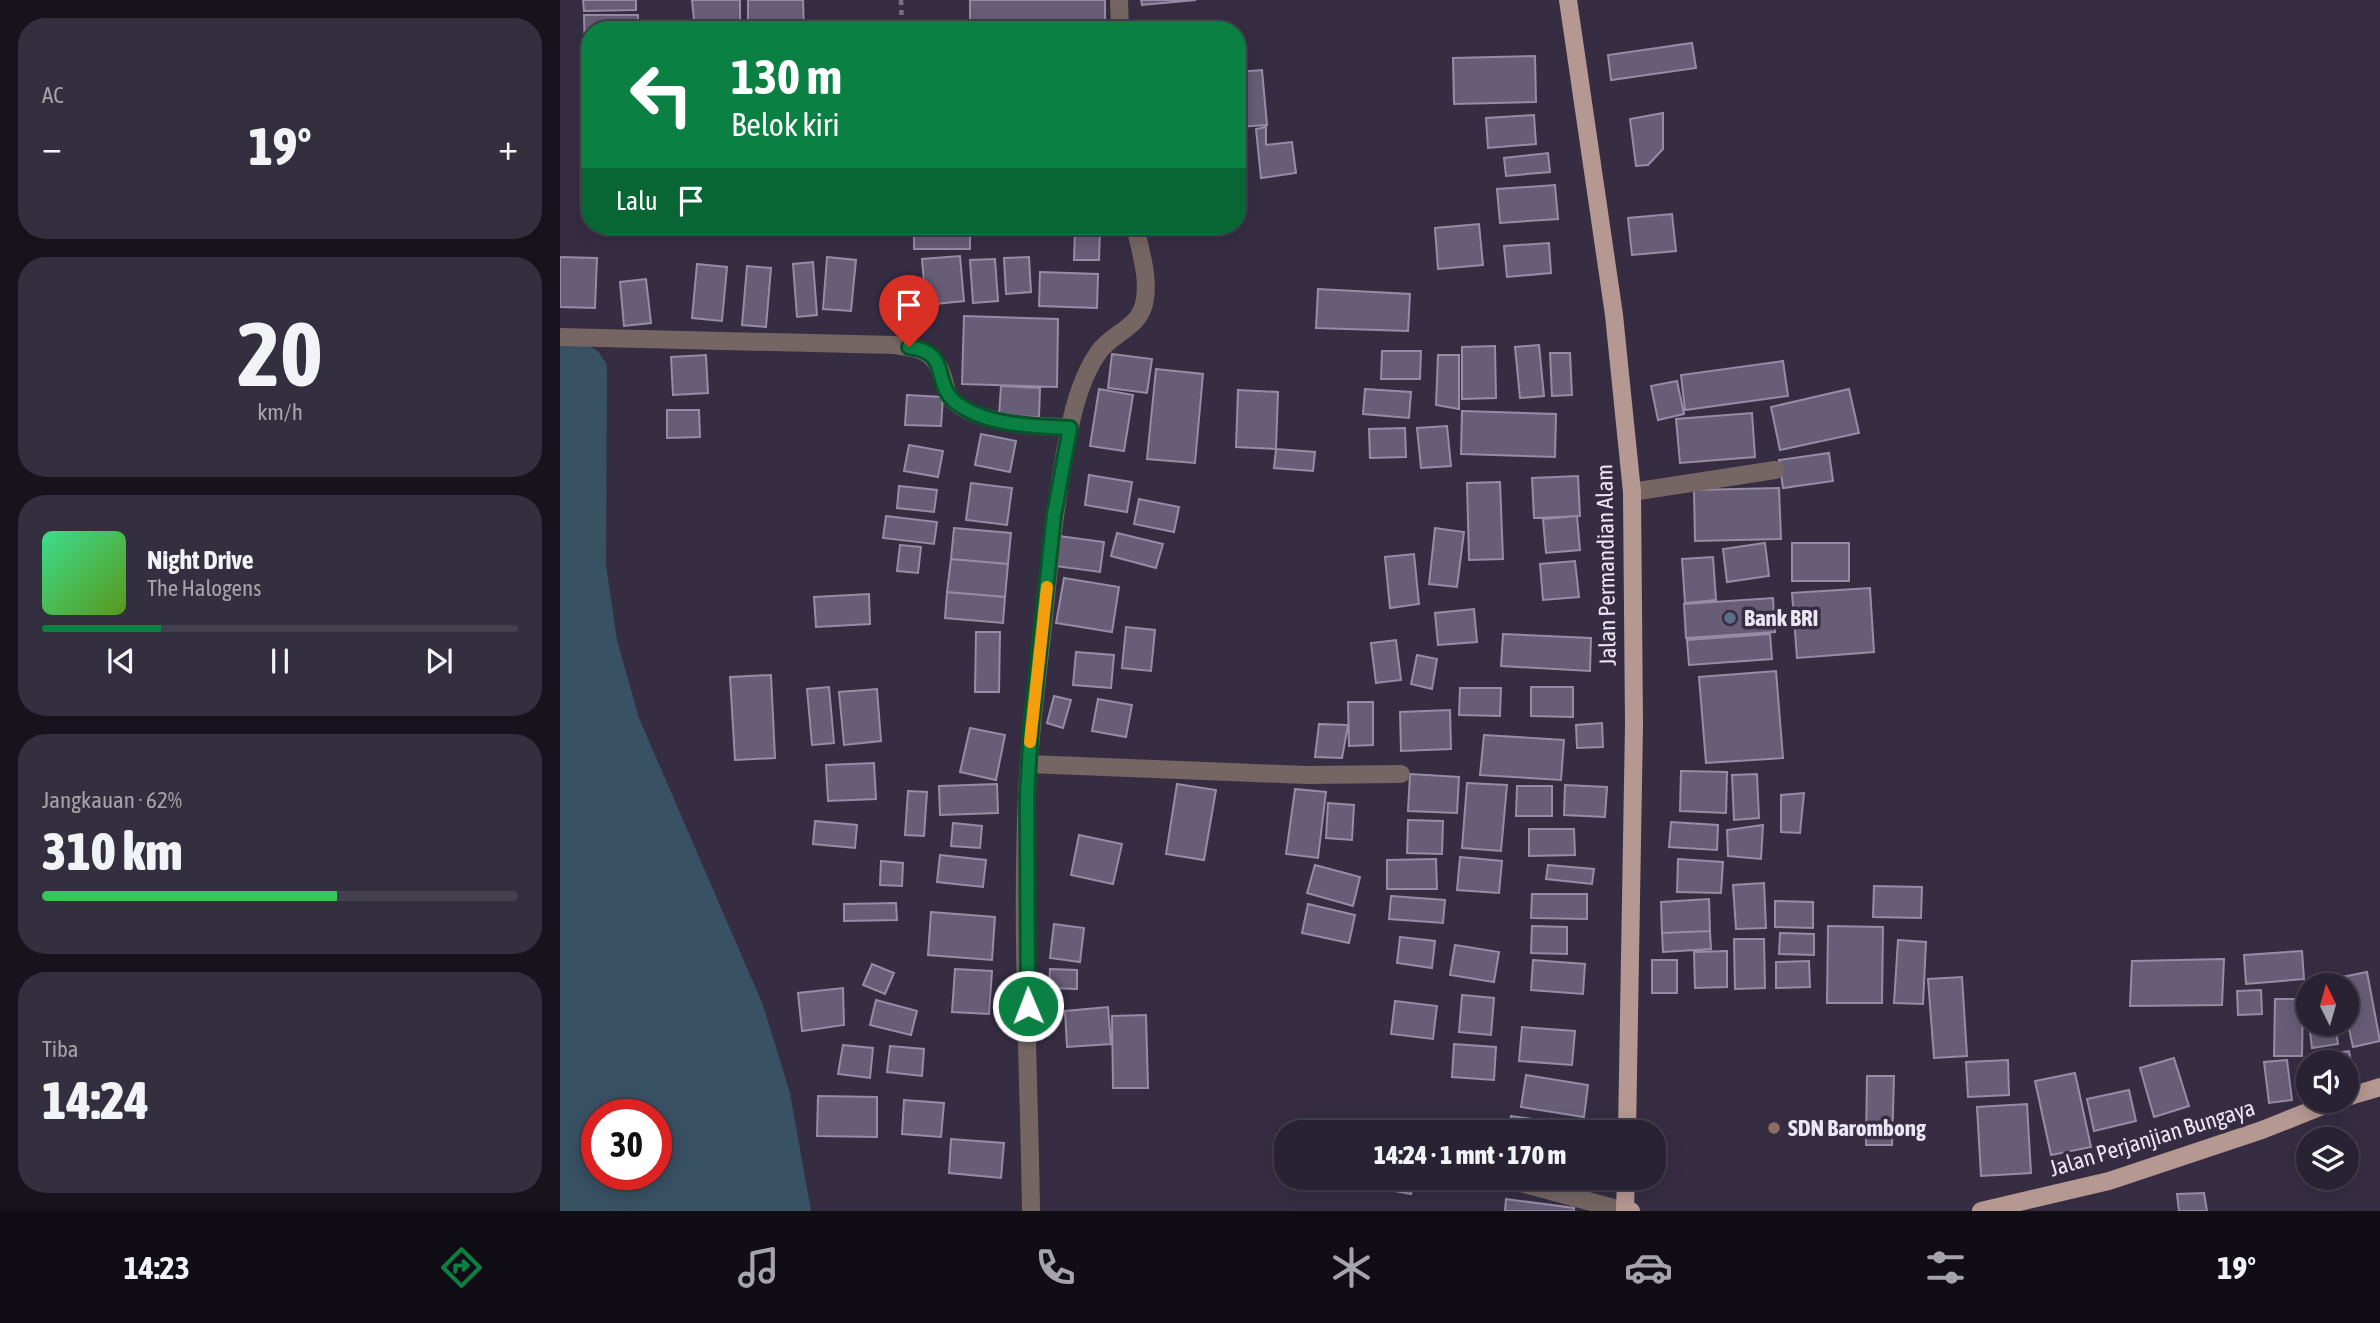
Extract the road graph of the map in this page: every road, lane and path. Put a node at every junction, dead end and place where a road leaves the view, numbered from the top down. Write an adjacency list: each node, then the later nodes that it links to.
1 (901, 0): 4 (path)
2 (1119, 0): 5 (street)
3 (1569, 0): 10 (main road, Jalan Permandian Alam)
4 (902, 21)
5 (1120, 21)
6 (1137, 235): 8 (street)
7 (560, 337): 8 (street)
8 (1070, 428): 11 (street)
9 (1775, 470): 10 (street)
10 (1632, 492): 16 (main road, Jalan Permandian Alam)
11 (1029, 764): 12 (street); 21 (street)
12 (1401, 774)
13 (2380, 1087): 14 (main road)
14 (2359, 1093)
15 (2305, 1113): 19 (main road, Jalan Perjanjian Bungaya)
16 (1627, 1120)
17 (1549, 1190): 20 (street)
18 (1626, 1190): 20 (main road)
19 (2016, 1207): 22 (main road, Jalan Perjanjian Bungaya)
20 (1627, 1210)
21 (1031, 1211)
22 (1981, 1211)

